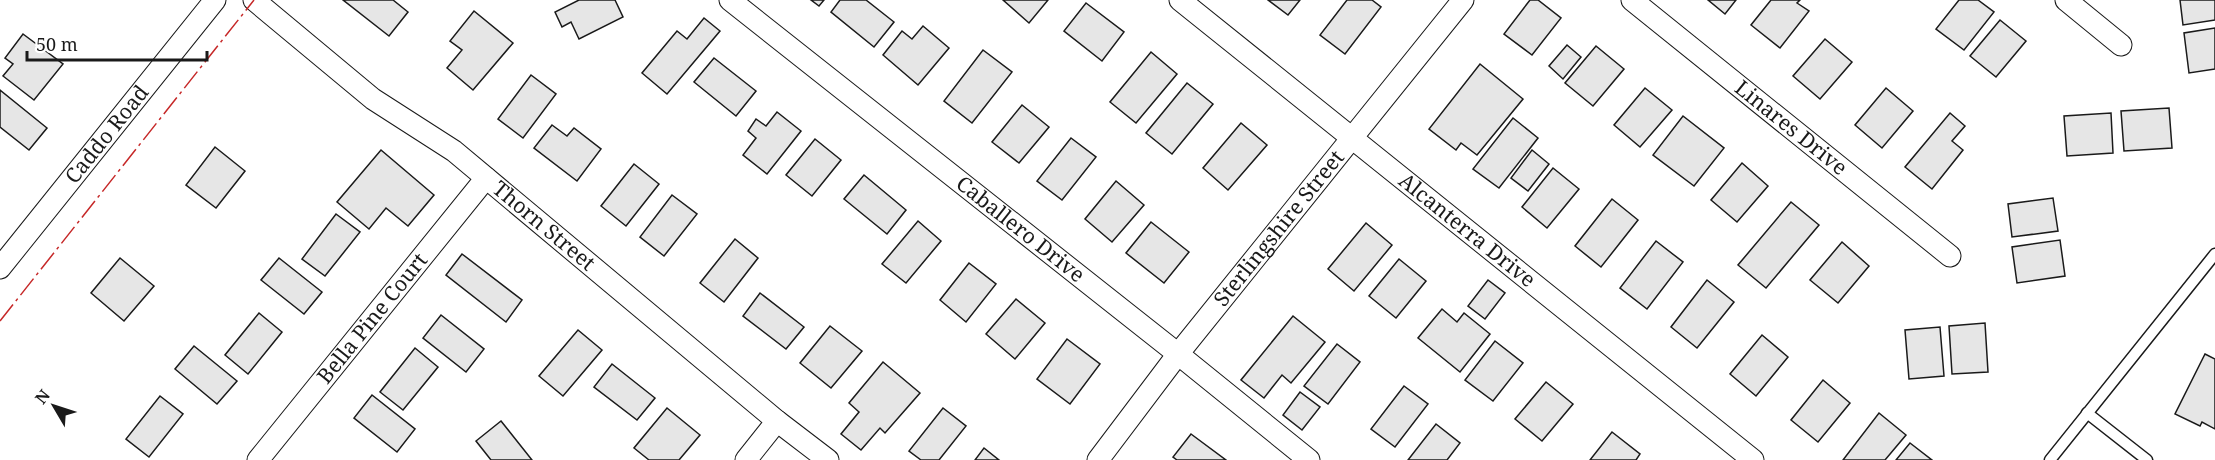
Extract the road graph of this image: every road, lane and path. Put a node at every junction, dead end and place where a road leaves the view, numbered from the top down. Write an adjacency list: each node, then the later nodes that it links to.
1 (215, 0): 13 (street, Caddo Road)
2 (254, 0): 10 (street, Thorn Street)
3 (730, 0): 14 (street, Caballero Drive)
4 (1180, 0): 9 (street, Alcanterra Drive)
5 (1463, 0): 9 (street, Sterlingshire Street)
6 (1632, 0): 12 (street, Linares Drive)
7 (2066, 0): 8 (street)
8 (2121, 45)
9 (1352, 138): 14 (street, Sterlingshire Street); 22 (street, Alcanterra Drive)
10 (486, 178): 16 (street, Thorn Street); 17 (street, Bella Pine Court)
11 (2215, 254): 15 (lane)
12 (1950, 256)
13 (0, 268)
14 (1178, 354): 20 (street, Sterlingshire Street); 21 (street, Caballero Drive)
15 (2087, 414): 23 (lane); 24 (lane)
16 (777, 421): 18 (street); 19 (street, Thorn Street)
17 (258, 460)
18 (746, 460)
19 (828, 460)
20 (1098, 460)
21 (1309, 460)
22 (1753, 460)
23 (2050, 460)
24 (2147, 460)

